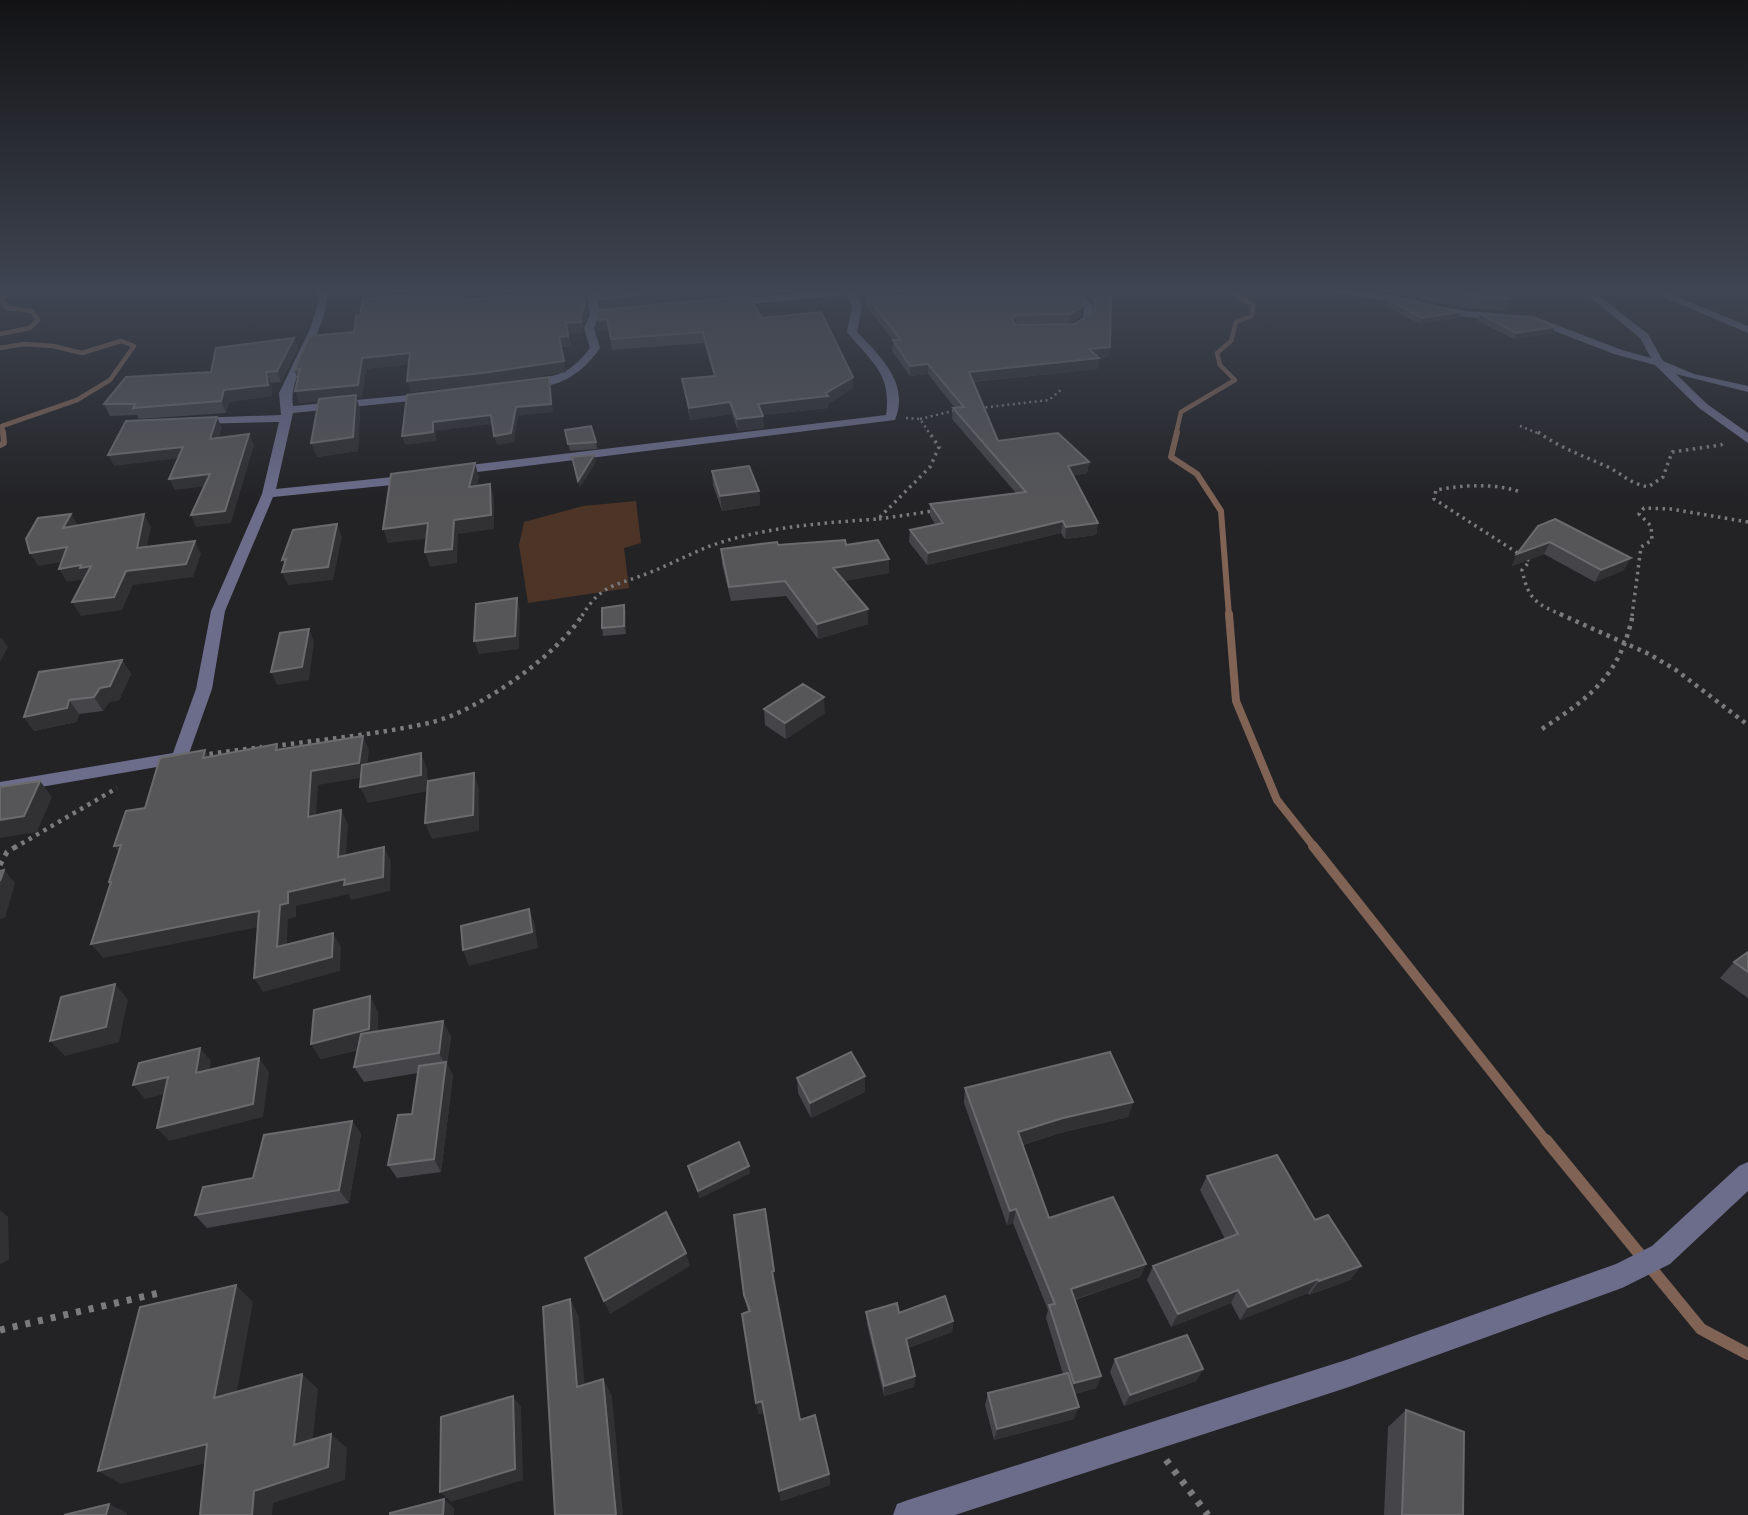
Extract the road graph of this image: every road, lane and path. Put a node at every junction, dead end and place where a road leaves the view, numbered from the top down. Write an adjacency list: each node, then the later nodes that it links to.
1 (301, 360): 13 (street)
2 (585, 360): 7 (street)
3 (877, 360): 14 (street)
4 (1647, 360): 6 (street)
5 (1657, 360): 6 (street)
6 (1659, 363): 9 (street); 18 (street)
7 (510, 387)
8 (1063, 388): 11 (path)
9 (1748, 389)
10 (437, 395): 13 (street)
11 (970, 409)
12 (958, 410): 15 (path)
13 (287, 414): 16 (street); 21 (street)
14 (891, 418): 15 (path); 21 (street)
15 (920, 419): 23 (path)
16 (182, 421)
17 (1520, 426): 18 (path)
18 (1743, 429): 19 (street)
19 (1748, 439)
20 (1518, 491): 25 (path)
21 (268, 494): 28 (street)
22 (942, 509): 23 (path)
23 (878, 519): 28 (path)
24 (1748, 522): 25 (path)
25 (1625, 644): 26 (path); 27 (path)
26 (1748, 725)
27 (1542, 729)
28 (171, 759): 29 (street); 30 (path)
29 (0, 788)
30 (0, 865)
31 (1748, 1174): 34 (street)
32 (159, 1293): 33 (path)
33 (0, 1330)
34 (1151, 1439): 35 (street); 36 (path)
35 (908, 1515)
36 (1208, 1515)

